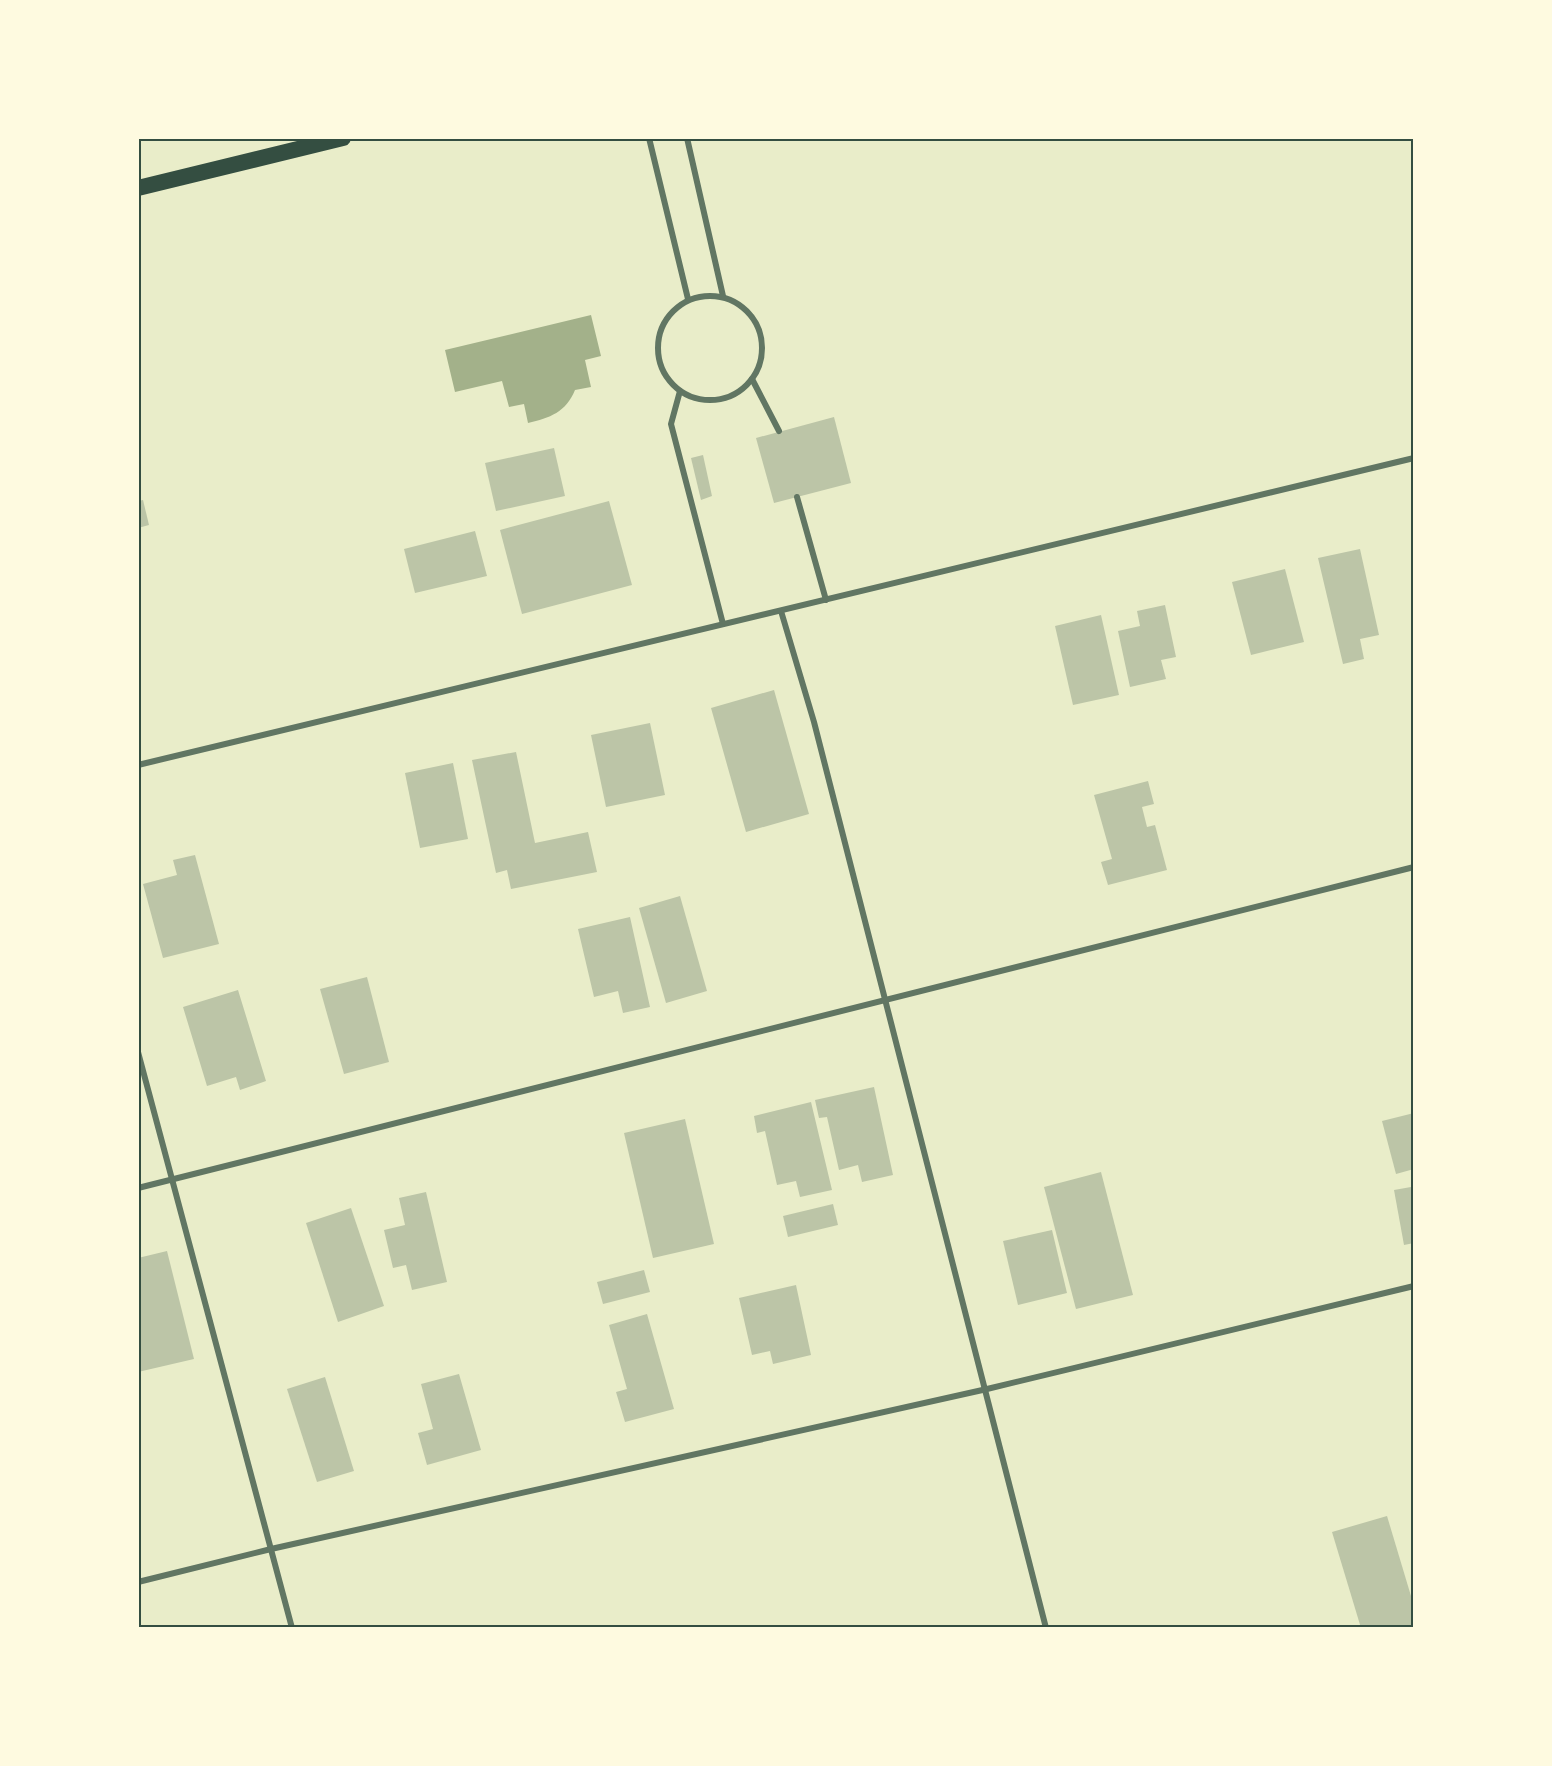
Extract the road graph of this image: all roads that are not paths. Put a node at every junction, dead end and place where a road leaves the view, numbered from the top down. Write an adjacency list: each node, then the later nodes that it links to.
1 (343, 138): 4 (highway)
2 (649, 138): 6 (street)
3 (687, 138): 5 (street)
4 (138, 188)
5 (723, 296): 6 (street); 7 (street)
6 (688, 300): 8 (street)
7 (752, 379): 8 (street); 9 (street)
8 (680, 391): 14 (street)
9 (779, 431)
10 (1414, 458): 12 (street)
11 (797, 497): 12 (street)
12 (826, 600): 13 (street)
13 (781, 610): 14 (street); 17 (street)
14 (723, 624): 15 (street)
15 (138, 765)
16 (1414, 867): 17 (street)
17 (883, 1000): 19 (street); 22 (street)
18 (138, 1052): 19 (street)
19 (172, 1180): 20 (street); 23 (street)
20 (138, 1188)
21 (1414, 1286): 22 (street)
22 (987, 1389): 23 (street); 26 (street)
23 (271, 1549): 24 (street); 25 (street)
24 (138, 1582)
25 (292, 1628)
26 (1046, 1628)

